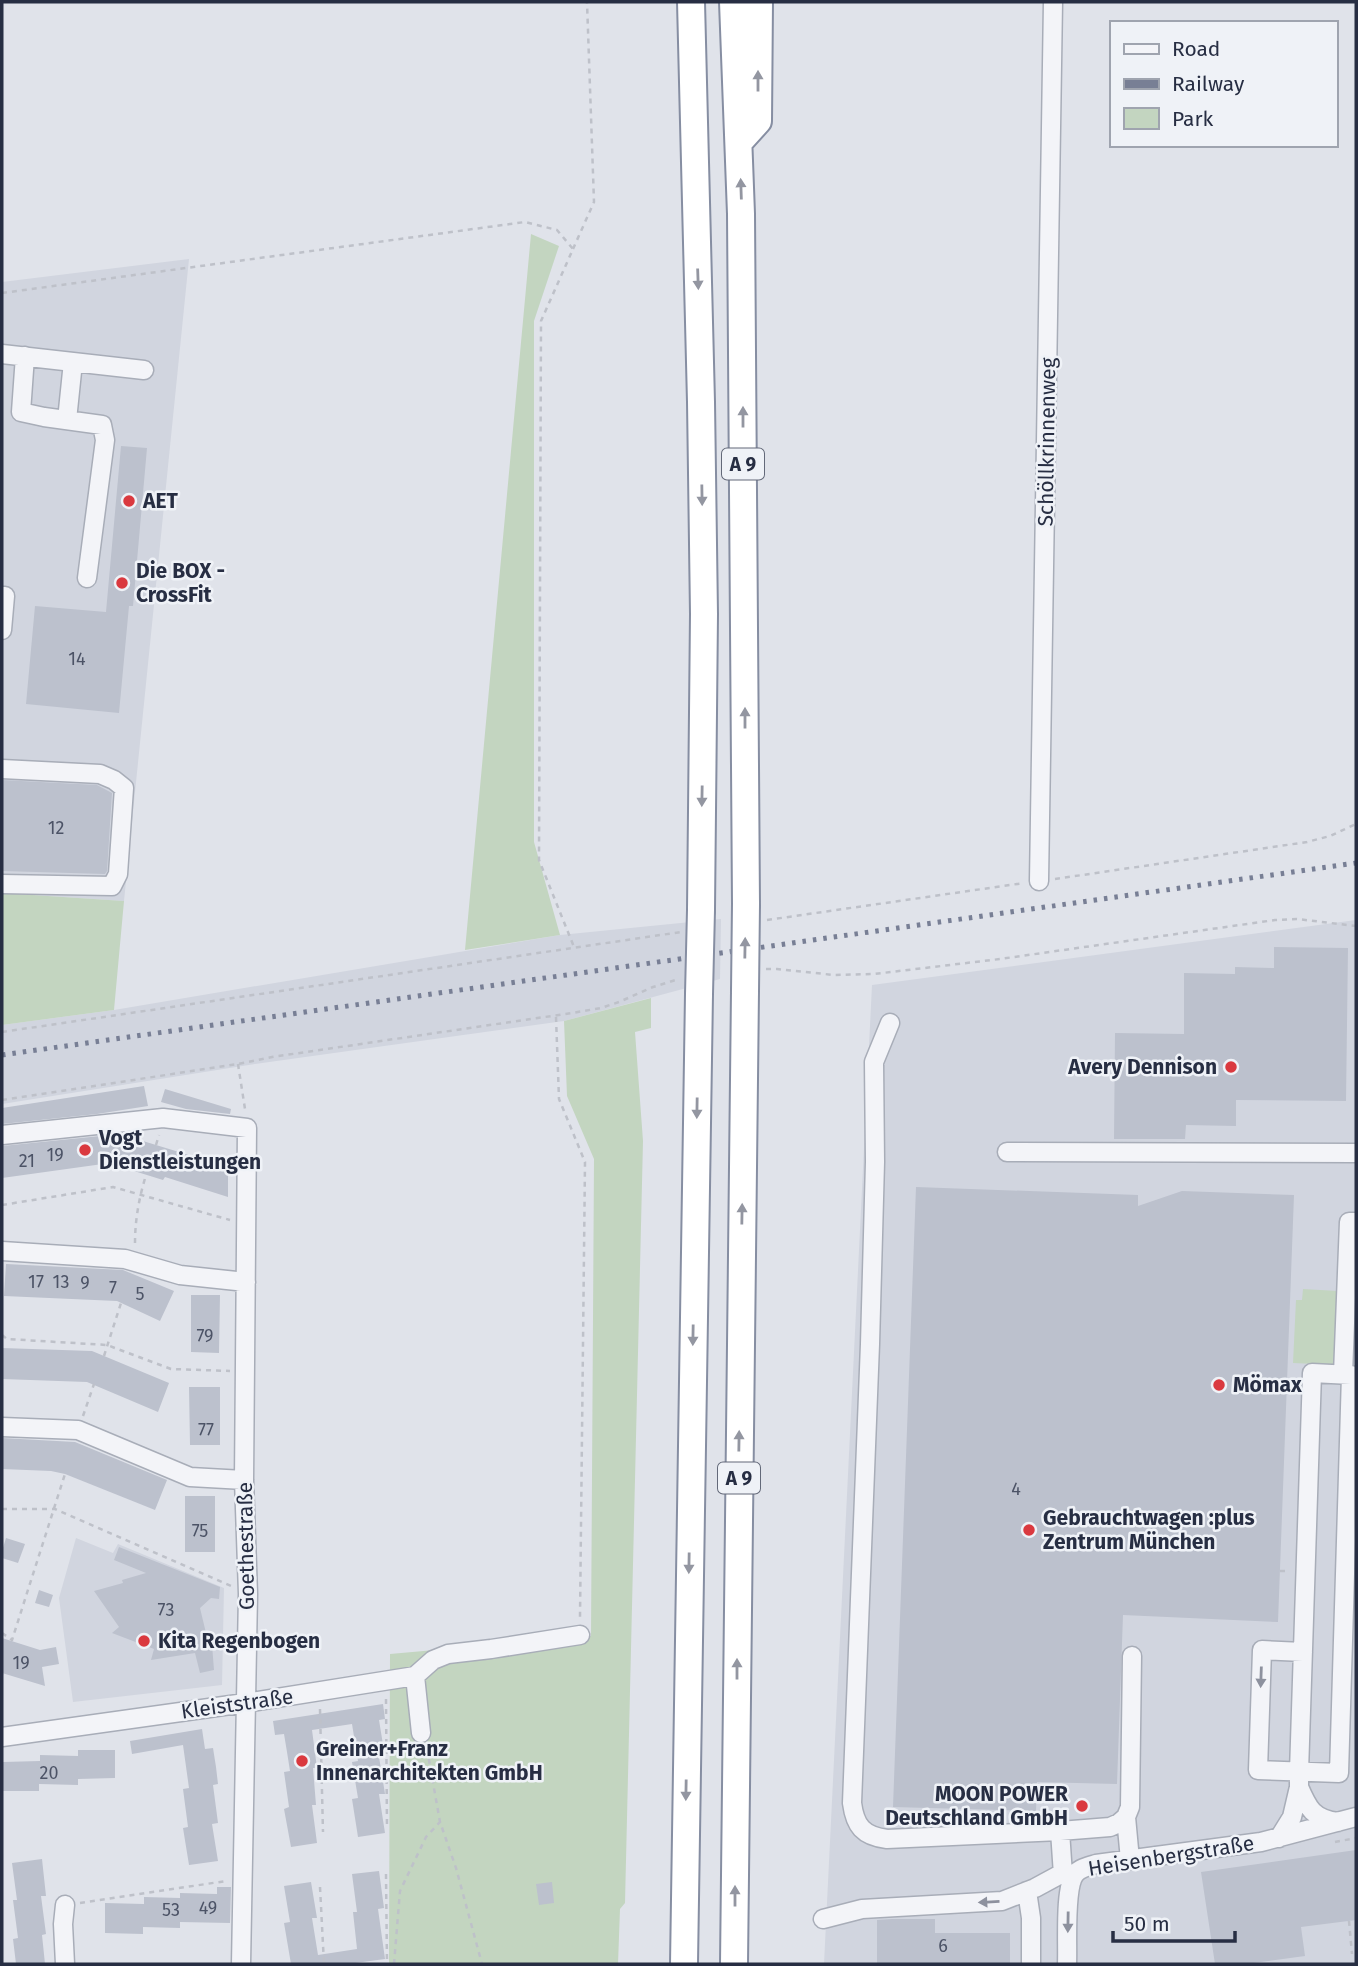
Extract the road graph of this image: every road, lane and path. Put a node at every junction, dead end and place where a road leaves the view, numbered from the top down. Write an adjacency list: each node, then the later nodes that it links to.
1 (587, 2): 9 (path)
2 (682, 2): 7 (highway)
3 (691, 2): 7 (highway, A 9)
4 (733, 2): 8 (highway, A 9)
5 (759, 2): 8 (highway, one-way to 5)
6 (1053, 2): 21 (street, Schöllkrinnenweg)
7 (692, 64): 89 (highway, A 9, one-way to 89, bridge)
8 (739, 142): 23 (highway, A 9, one-way to 8)
9 (573, 249): 10 (path); 25 (path)
10 (2, 293)
11 (2, 354): 12 (street)
12 (25, 356): 13 (street); 15 (street)
13 (73, 362): 14 (street); 15 (street)
14 (144, 370)
15 (66, 421): 16 (street)
16 (87, 578)
17 (2, 596): 18 (street)
18 (2, 631)
19 (2, 769): 22 (street)
20 (1356, 824): 21 (path)
21 (1039, 881): 23 (path)
22 (2, 884)
23 (756, 912): 90 (highway, A 9, one-way to 23, bridge)
24 (683, 931): 25 (path)
25 (574, 947): 28 (path)
26 (556, 1016): 55 (path)
27 (890, 1023): 70 (street)
28 (2, 1032)
29 (238, 1064): 30 (path)
30 (247, 1128): 31 (street); 38 (street, Goethestraße)
31 (2, 1135)
32 (1007, 1152): 33 (street)
33 (1356, 1153)
34 (146, 1175): 35 (path)
35 (140, 1194): 36 (path); 38 (path); 40 (path)
36 (2, 1205)
37 (1356, 1222): 47 (street)
38 (246, 1225): 41 (street, Goethestraße)
39 (2, 1251): 40 (street)
40 (135, 1263): 41 (street)
41 (246, 1282): 46 (street, Goethestraße)
42 (121, 1303): 44 (path)
43 (2, 1335): 44 (path)
44 (107, 1345): 45 (path); 46 (path)
45 (104, 1356)
46 (244, 1372): 50 (street, Goethestraße)
47 (1343, 1374): 56 (street); 64 (street)
48 (2, 1427): 50 (street)
49 (65, 1474): 52 (path)
50 (244, 1480): 53 (street, Goethestraße)
51 (2, 1509): 52 (path)
52 (55, 1509): 53 (path); 54 (path)
53 (248, 1594): 61 (street, Goethestraße)
54 (2, 1633)
55 (580, 1635): 58 (street)
56 (1303, 1652): 64 (street); 64 (street, one-way to 64)
57 (1132, 1656): 65 (street)
58 (415, 1676): 59 (street, Kleiststraße); 62 (street)
59 (386, 1681): 60 (street, Kleiststraße); 69 (path)
60 (319, 1691): 61 (street, Kleiststraße); 71 (path)
61 (245, 1703): 63 (street, Kleiststraße); 76 (street, Goethestraße)
62 (421, 1733): 67 (path)
63 (2, 1737)
64 (1299, 1779): 68 (street); 72 (street)
65 (1126, 1817): 70 (street); 73 (street)
66 (1356, 1817): 68 (street, Heisenbergstraße)
67 (440, 1822): 87 (path); 88 (path)
68 (1338, 1822): 72 (street, Heisenbergstraße)
69 (387, 1829)
70 (1060, 1831): 75 (street)
71 (323, 1832)
72 (1279, 1838): 73 (street, Heisenbergstraße)
73 (1130, 1860): 75 (street, Heisenbergstraße)
74 (386, 1874): 86 (path)
75 (1069, 1874): 78 (street); 92 (street, Heisenbergstraße, one-way to 92)
76 (243, 1879): 79 (path); 84 (street, Goethestraße)
77 (320, 1887): 85 (path)
78 (1027, 1891): 80 (street, one-way to 80); 91 (street)
79 (65, 1905): 83 (street)
80 (823, 1919)
81 (1349, 1921): 82 (path)
82 (1352, 1954)
83 (65, 1964)
84 (241, 1964)
85 (324, 1964)
86 (387, 1964)
87 (394, 1964)
88 (482, 1964)
89 (684, 1964)
90 (734, 1964)
91 (1031, 1964)
92 (1067, 1964)

